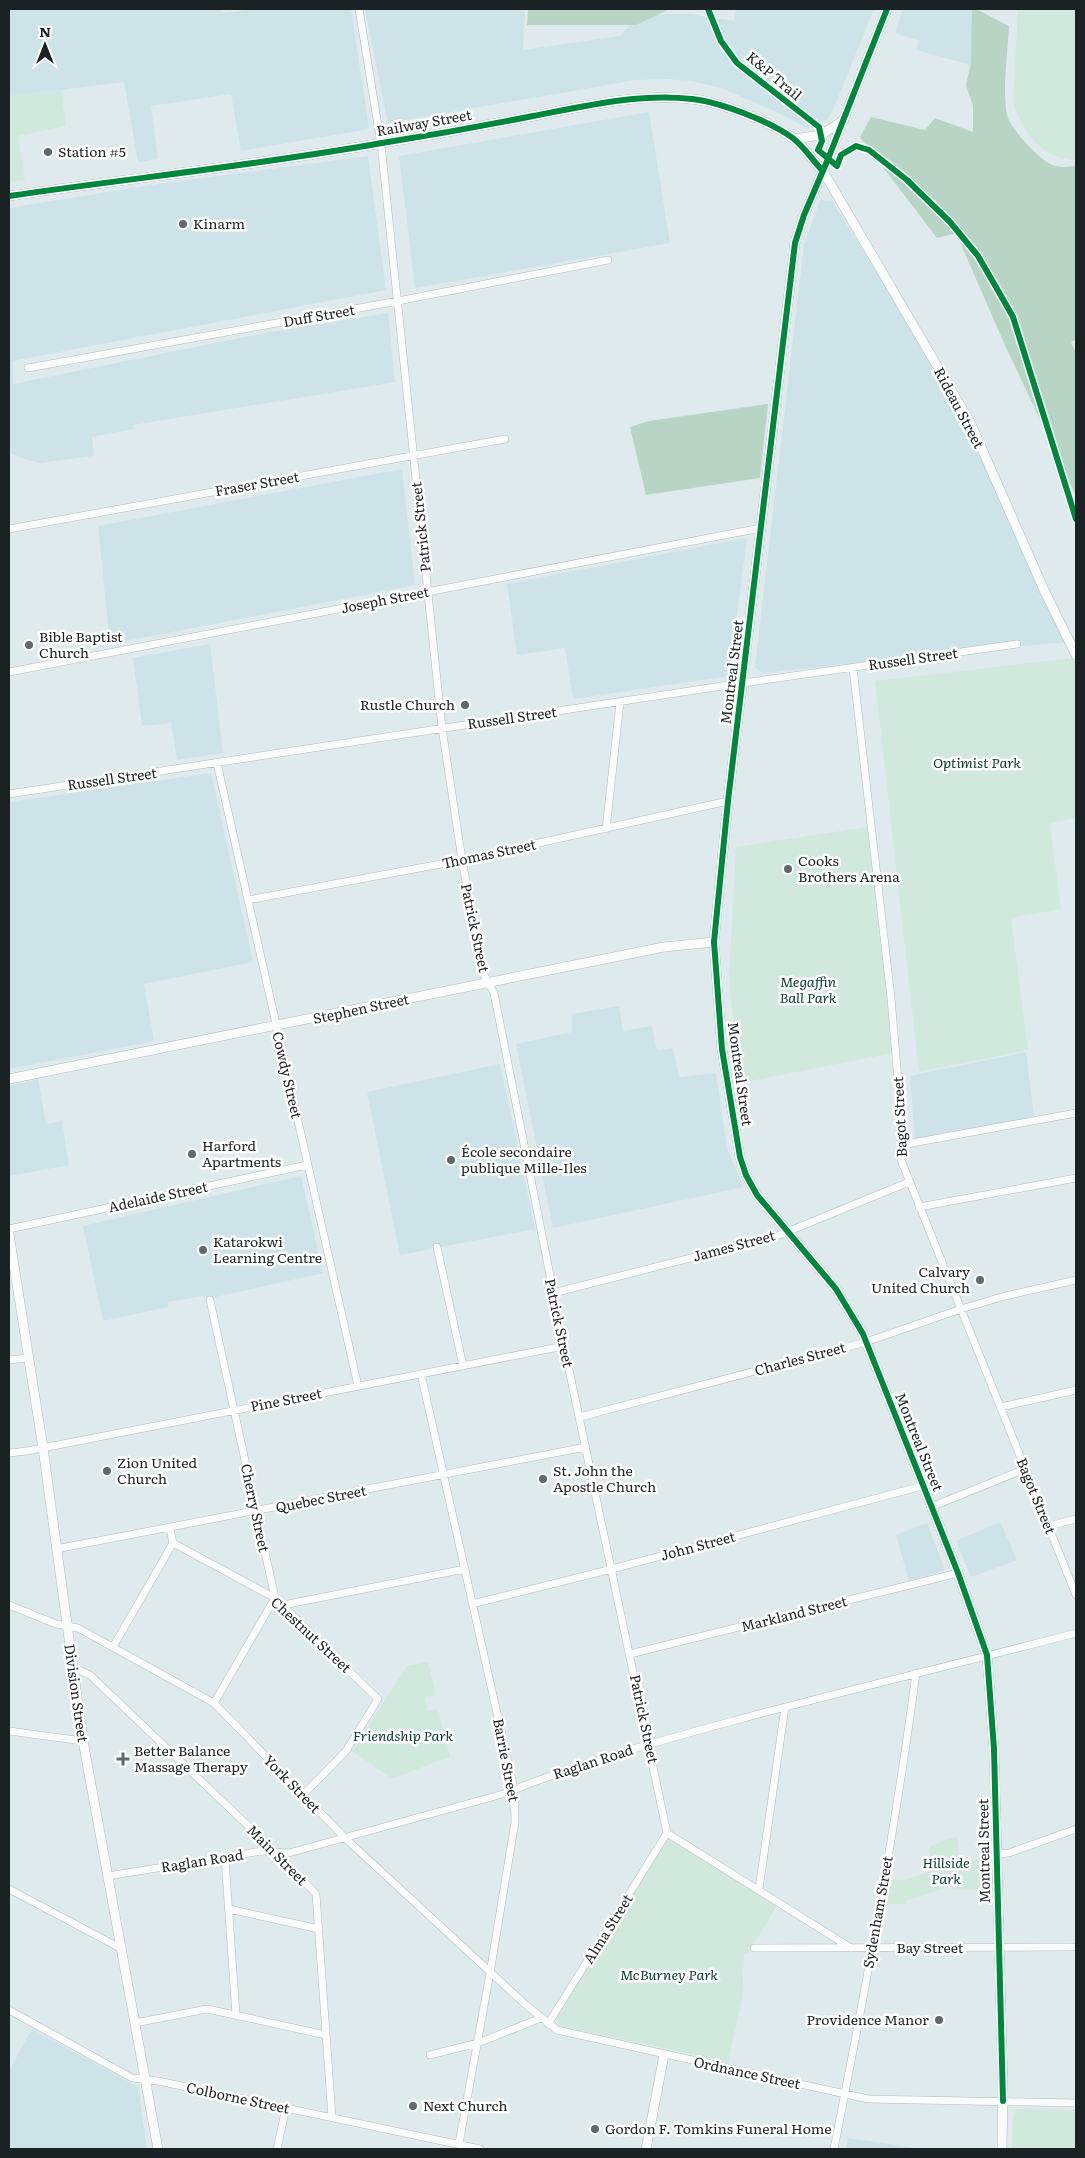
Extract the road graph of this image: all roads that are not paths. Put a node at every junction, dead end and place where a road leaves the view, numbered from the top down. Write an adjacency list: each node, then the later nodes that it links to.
1 (359, 9): 5 (street, Patrick Street)
2 (887, 9): 3 (main road, Montreal Street)
3 (844, 120): 4 (main road); 6 (main road, Montreal Street)
4 (794, 140): 5 (main road, Railway Street); 6 (main road, Railway Street)
5 (381, 144): 7 (main road, Railway Street); 9 (street, Patrick Street)
6 (823, 171): 13 (main road, Montreal Street); 17 (main road, Rideau Street)
7 (9, 196)
8 (608, 260): 9 (street, Duff Street)
9 (398, 301): 10 (street, Duff Street); 12 (street, Patrick Street)
10 (28, 368)
11 (505, 439): 12 (street, Fraser Street)
12 (414, 455): 14 (street, Fraser Street); 15 (street, Patrick Street)
13 (761, 528): 15 (street, Joseph Street); 20 (main road, Montreal Street)
14 (9, 529)
15 (427, 592): 19 (street, Joseph Street); 22 (street, Patrick Street)
16 (1016, 644): 18 (street, Russell Street)
17 (1076, 655)
18 (853, 668): 20 (street, Russell Street); 34 (street, Bagot Street)
19 (9, 672)
20 (743, 683): 21 (street, Russell Street); 25 (main road, Montreal Street)
21 (620, 702): 22 (street, Russell Street); 26 (street)
22 (442, 728): 23 (street, Russell Street); 27 (street, Patrick Street)
23 (217, 763): 24 (street, Russell Street); 28 (street, Cowdy Street)
24 (9, 794)
25 (728, 801): 26 (street, Thomas Street); 29 (main road, Montreal Street)
26 (606, 829): 27 (street, Thomas Street)
27 (462, 860): 28 (street, Thomas Street); 30 (street, Patrick Street)
28 (248, 900): 31 (street, Cowdy Street)
29 (714, 942): 30 (main road, Stephen Street); 40 (main road, Montreal Street)
30 (488, 983): 31 (main road, Stephen Street); 44 (street, Patrick Street)
31 (276, 1026): 32 (main road, Stephen Street); 35 (street, Cowdy Street)
32 (9, 1079)
33 (1076, 1114): 34 (street)
34 (901, 1145): 37 (street, Bagot Street)
35 (307, 1165): 39 (street, Adelaide Street); 53 (street, Cowdy Street)
36 (1076, 1178): 38 (street)
37 (909, 1182): 38 (street, Bagot Street); 40 (street, James Street)
38 (919, 1207): 46 (street, Bagot Street)
39 (9, 1229)
40 (787, 1232): 44 (street, James Street); 47 (main road, Montreal Street)
41 (9, 1234): 49 (main road, Division Street)
42 (437, 1247): 51 (street)
43 (1076, 1280): 46 (street, Charles Street)
44 (553, 1293): 48 (street, Patrick Street)
45 (210, 1300): 56 (street, Cherry Street)
46 (961, 1309): 47 (street, Charles Street); 55 (street, Bagot Street)
47 (866, 1342): 57 (street, Charles Street); 63 (main road, Montreal Street)
48 (564, 1346): 51 (street, Pine Street); 57 (street, Patrick Street)
49 (29, 1358): 50 (street); 59 (main road, Division Street)
50 (9, 1360)
51 (463, 1366): 52 (street, Pine Street)
52 (421, 1374): 53 (street, Pine Street); 62 (street, Barrie Street)
53 (358, 1386): 56 (street, Pine Street)
54 (1076, 1390): 55 (street)
55 (1001, 1407): 61 (street, Bagot Street)
56 (234, 1410): 59 (street, Pine Street); 65 (street, Cherry Street)
57 (580, 1417): 58 (street, Patrick Street)
58 (586, 1447): 62 (street, Quebec Street); 72 (street, Patrick Street)
59 (42, 1448): 60 (street, Pine Street); 70 (main road, Division Street)
60 (9, 1453)
61 (1025, 1469): 64 (street); 67 (street, Bagot Street)
62 (444, 1475): 65 (street, Quebec Street); 71 (street, Barrie Street)
63 (922, 1486): 64 (main road, Montreal Street); 72 (street, John Street)
64 (932, 1506): 73 (main road, Montreal Street)
65 (256, 1511): 68 (street, Quebec Street); 75 (street, Cherry Street)
66 (1076, 1519): 67 (street)
67 (1049, 1526): 74 (street, Bagot Street)
68 (170, 1529): 69 (street); 70 (street, Quebec Street)
69 (173, 1543): 75 (street, Chestnut Street); 81 (street)
70 (56, 1549): 79 (main road, Division Street)
71 (465, 1569): 76 (street, Barrie Street); 78 (street)
72 (612, 1569): 76 (street, John Street); 82 (street, Patrick Street)
73 (958, 1573): 82 (street, Markland Street); 83 (main road, Montreal Street)
74 (1076, 1595)
75 (275, 1598): 78 (street, Chestnut Street); 86 (street)
76 (472, 1604): 91 (street, Barrie Street)
77 (9, 1605): 79 (street, York Street)
78 (283, 1605): 92 (street, Chestnut Street)
79 (67, 1626): 81 (street, York Street); 84 (main road, Division Street)
80 (1076, 1633): 83 (street, Raglan Road)
81 (113, 1647): 86 (street, York Street)
82 (630, 1654): 90 (street, Patrick Street)
83 (987, 1654): 85 (street, Raglan Road); 97 (main road, Montreal Street)
84 (71, 1667): 89 (main road, Division Street); 96 (street, Main Street)
85 (916, 1673): 87 (street, Raglan Road); 108 (street, Sydenham Street)
86 (214, 1703): 92 (street, York Street)
87 (784, 1707): 90 (street, Raglan Road); 101 (street)
88 (9, 1731): 89 (street)
89 (83, 1741): 99 (main road, Division Street)
90 (649, 1744): 91 (street, Raglan Road); 94 (street, Patrick Street)
91 (514, 1790): 95 (street, Raglan Road); 110 (street, Barrie Street)
92 (302, 1795): 95 (street, York Street)
93 (1076, 1830): 97 (street)
94 (667, 1833): 101 (street); 115 (street, Alma Street)
95 (345, 1838): 96 (street, Raglan Road); 110 (street, York Street)
96 (275, 1852): 98 (street, Raglan Road); 103 (street, Main Street)
97 (997, 1854): 109 (main road, Montreal Street)
98 (225, 1858): 99 (street, Raglan Road); 102 (street)
99 (108, 1876): 105 (main road, Division Street)
100 (9, 1889): 105 (street)
101 (759, 1889): 107 (street)
102 (229, 1909): 103 (street); 112 (street)
103 (319, 1929): 116 (street, Main Street)
104 (1076, 1947): 109 (street, Bay Street)
105 (120, 1948): 114 (main road, Division Street)
106 (754, 1948): 107 (street, Bay Street)
107 (851, 1948): 108 (street, Bay Street)
108 (872, 1948): 109 (street, Bay Street); 121 (street, Sydenham Street)
109 (998, 1948): 122 (main road, Montreal Street)
110 (490, 1972): 113 (street, York Street); 117 (street, Barrie Street)
111 (9, 2010): 120 (street, Colborne Street)
112 (236, 2015): 114 (street); 116 (street)
113 (541, 2018): 115 (street, Ordnance Street); 117 (street)
114 (135, 2022): 120 (main road, Division Street)
115 (548, 2024): 119 (street, Ordnance Street)
116 (326, 2035): 125 (street, Main Street)
117 (478, 2043): 118 (street); 126 (street, Barrie Street)
118 (430, 2055)
119 (664, 2055): 121 (street, Ordnance Street); 130 (main road)
120 (144, 2080): 124 (street, Colborne Street); 127 (main road, Division Street)
121 (844, 2094): 122 (street, Ordnance Street); 131 (street, Sydenham Street)
122 (1003, 2101): 123 (street, Ordnance Street); 132 (main road, Montreal Street)
123 (1076, 2103)
124 (286, 2108): 125 (street, Colborne Street); 128 (street)
125 (332, 2117): 126 (street, Colborne Street)
126 (458, 2147): 129 (street, Colborne Street)
127 (158, 2149)
128 (277, 2149)
129 (480, 2149)
130 (646, 2149)
131 (834, 2149)
132 (1002, 2149)

